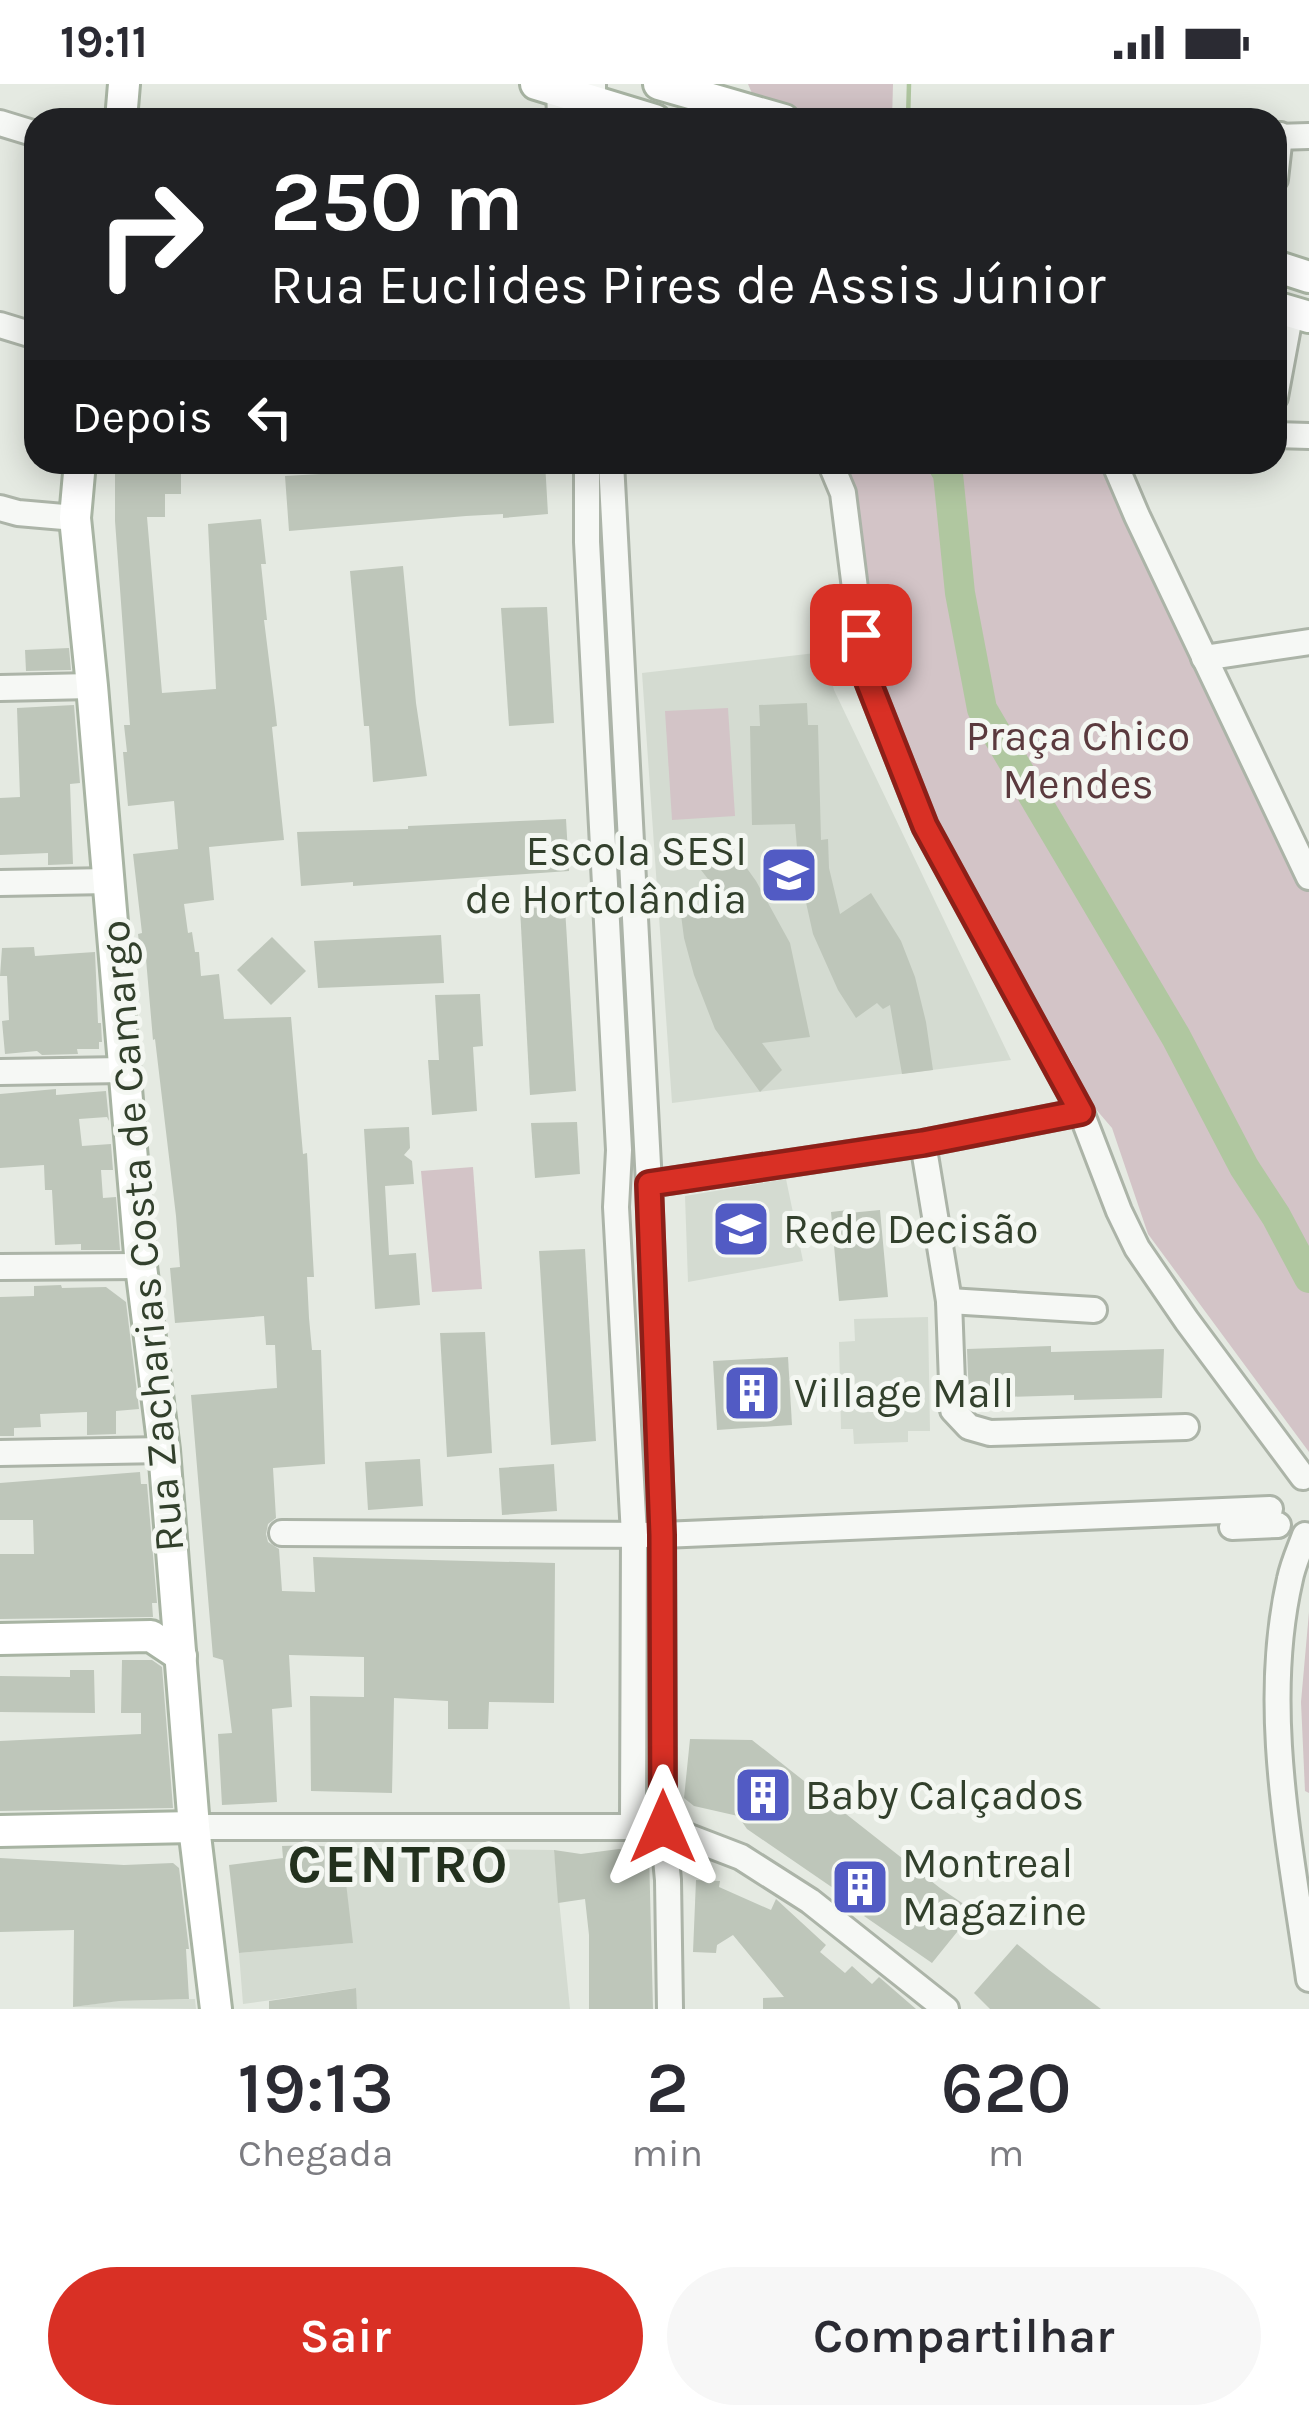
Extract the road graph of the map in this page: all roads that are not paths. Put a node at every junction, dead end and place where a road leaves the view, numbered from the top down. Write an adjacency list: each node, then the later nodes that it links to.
1 (659, 84): 3 (main road)
2 (553, 95): 4 (main road)
3 (739, 97)
4 (592, 102)
5 (79, 474): 11 (main road, Rua Zacharias Costa de Camargo)
6 (586, 474): 36 (street)
7 (612, 474): 24 (street)
8 (835, 474): 22 (street)
9 (1120, 474): 13 (street)
10 (0, 508): 11 (street)
11 (75, 518): 14 (main road, Rua Zacharias Costa de Camargo)
12 (1309, 642): 13 (street)
13 (1204, 658): 16 (street)
14 (92, 686): 15 (street); 18 (main road, Rua Zacharias Costa de Camargo)
15 (0, 688)
16 (1302, 842): 17 (street)
17 (1309, 877)
18 (109, 881): 19 (street); 20 (main road, Rua Zacharias Costa de Camargo)
19 (0, 884)
20 (124, 1070): 21 (street); 25 (main road, Rua Zacharias Costa de Camargo)
21 (0, 1072)
22 (1081, 1112): 23 (street); 32 (street)
23 (923, 1143): 24 (street); 27 (street)
24 (649, 1184): 37 (street)
25 (141, 1266): 26 (street); 30 (main road, Rua Zacharias Costa de Camargo)
26 (0, 1267)
27 (949, 1301): 28 (street); 29 (street)
28 (1094, 1310)
29 (1186, 1427)
30 (164, 1450): 31 (street); 38 (main road, Rua Zacharias Costa de Camargo)
31 (0, 1453)
32 (1306, 1478): 33 (street)
33 (1274, 1517): 35 (street); 37 (street)
34 (282, 1533): 36 (street)
35 (1307, 1534): 46 (street)
36 (634, 1535): 37 (street); 42 (street)
37 (662, 1541): 44 (street)
38 (176, 1600): 39 (main road); 41 (main road, Rua Zacharias Costa de Camargo)
39 (152, 1636): 40 (main road); 41 (main road)
40 (0, 1639)
41 (181, 1656): 43 (main road, Rua Zacharias Costa de Camargo)
42 (633, 1825): 43 (street); 44 (street)
43 (194, 1827): 45 (main road); 47 (main road, Rua Zacharias Costa de Camargo)
44 (663, 1827): 48 (street); 49 (street)
45 (0, 1831)
46 (1309, 1979)
47 (216, 2009)
48 (670, 2009)
49 (946, 2009)

